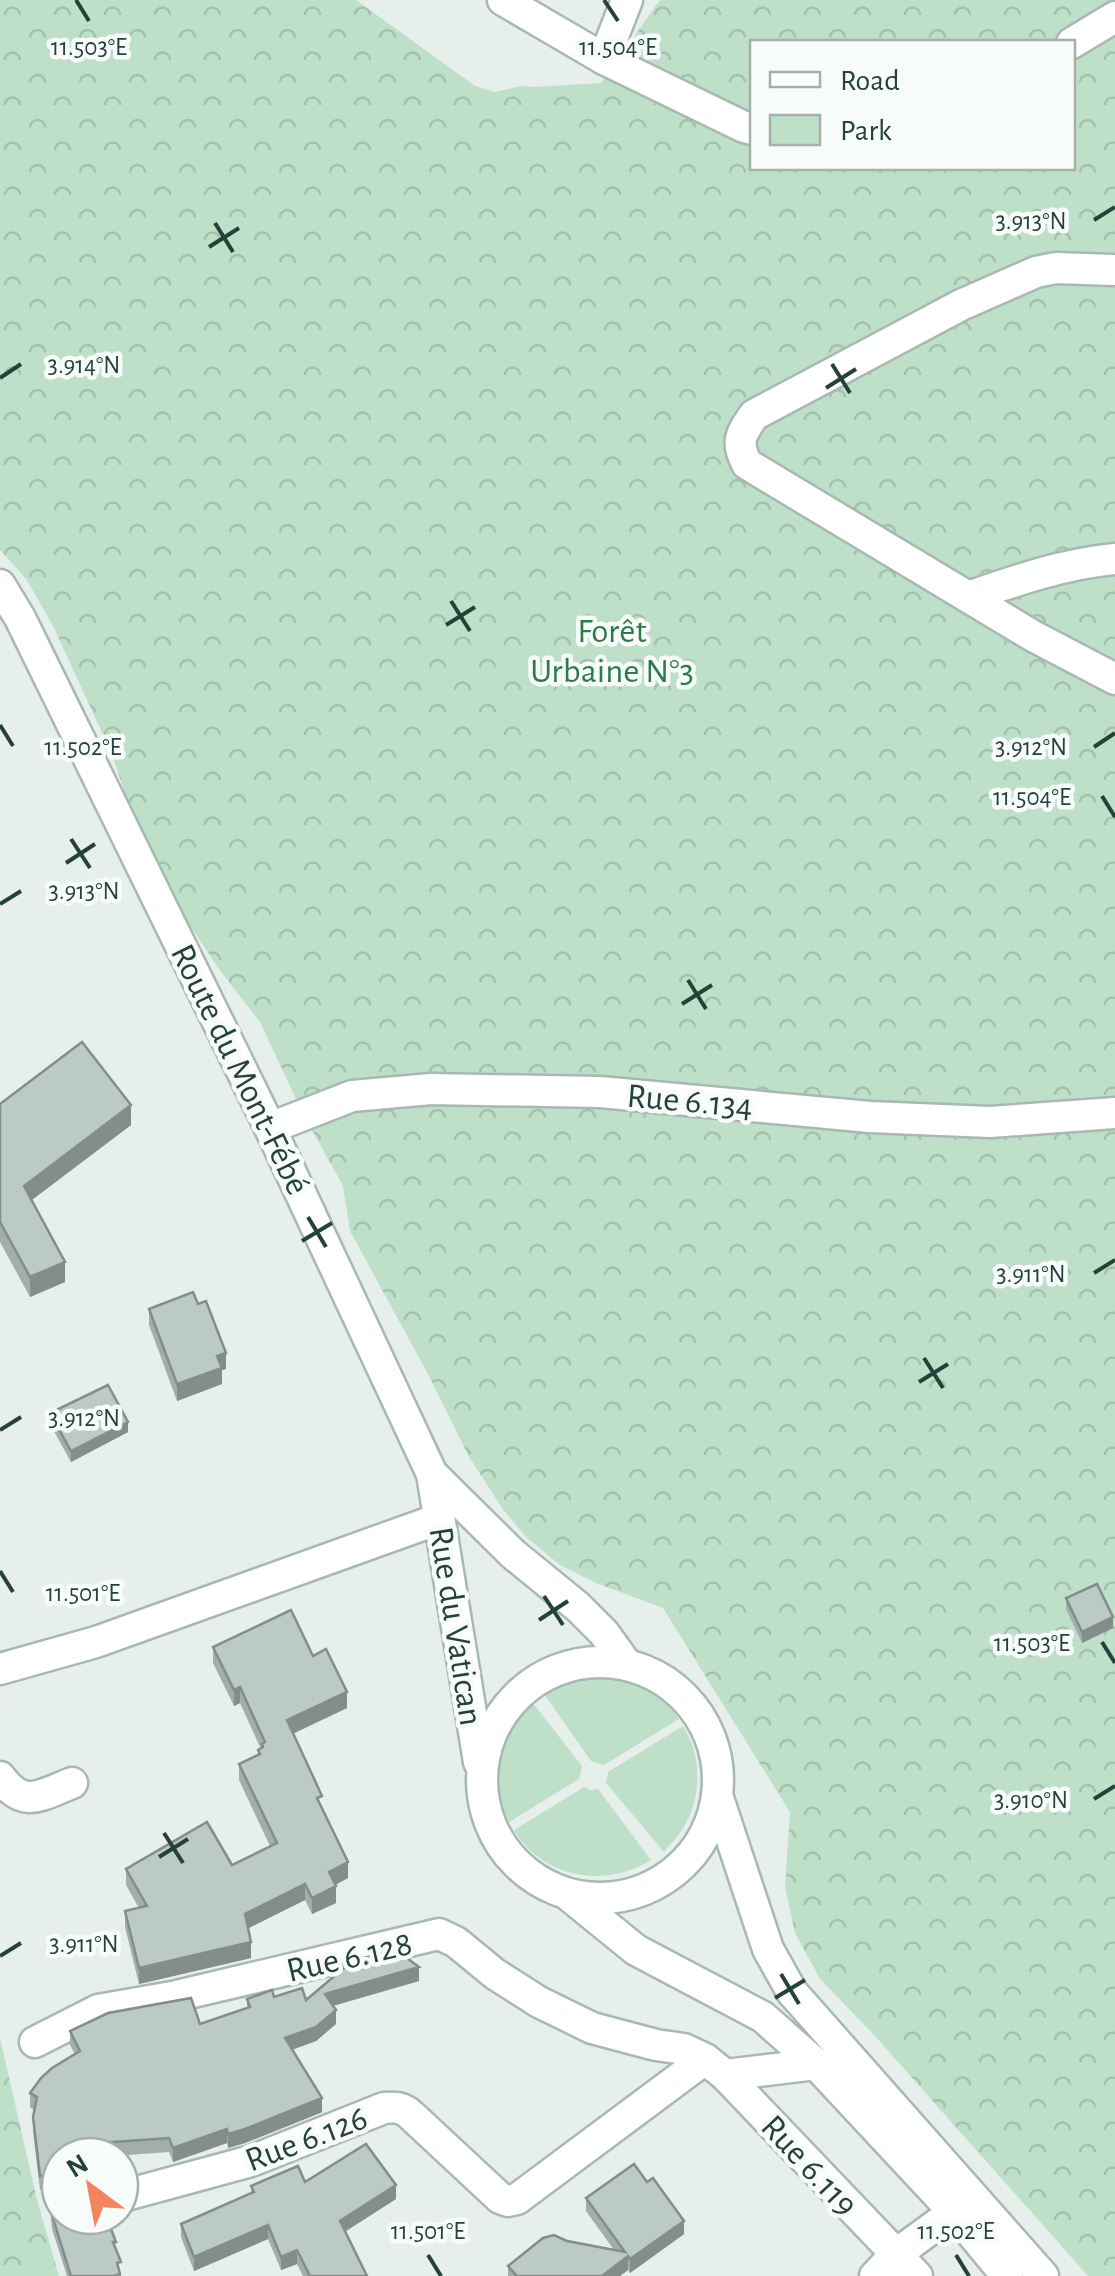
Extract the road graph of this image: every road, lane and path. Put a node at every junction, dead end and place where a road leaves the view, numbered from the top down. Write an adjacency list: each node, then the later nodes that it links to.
1 (504, 0): 5 (street)
2 (627, 0): 5 (street)
3 (1115, 17): 4 (street)
4 (1075, 41)
5 (597, 55): 6 (street)
6 (750, 128)
7 (1115, 270): 10 (street)
8 (1115, 559): 10 (street)
9 (0, 585): 13 (street, Route du Mont-Fébé)
10 (968, 597): 11 (street)
11 (1115, 679)
12 (1115, 1114): 13 (street, Rue 6.134)
13 (270, 1128): 14 (street, Route du Mont-Fébé)
14 (432, 1474): 15 (street, Rue du Vatican); 17 (street, Route du Mont-Fébé)
15 (440, 1519): 16 (street); 19 (street, Rue du Vatican)
16 (2, 1662)
17 (627, 1665): 19 (street); 21 (street)
18 (0, 1777): 20 (street)
19 (481, 1777): 22 (street)
20 (72, 1783)
21 (718, 1795): 22 (street); 30 (street)
22 (567, 1894): 24 (street)
23 (35, 2042): 25 (street, Rue 6.128)
24 (816, 2064): 25 (street, Rue 6.128); 27 (street)
25 (715, 2067): 26 (street, Rue 6.126); 28 (street, Rue 6.119)
26 (140, 2192)
27 (954, 2212): 28 (street); 29 (street)
28 (896, 2269)
29 (1007, 2276)
30 (1043, 2276)

